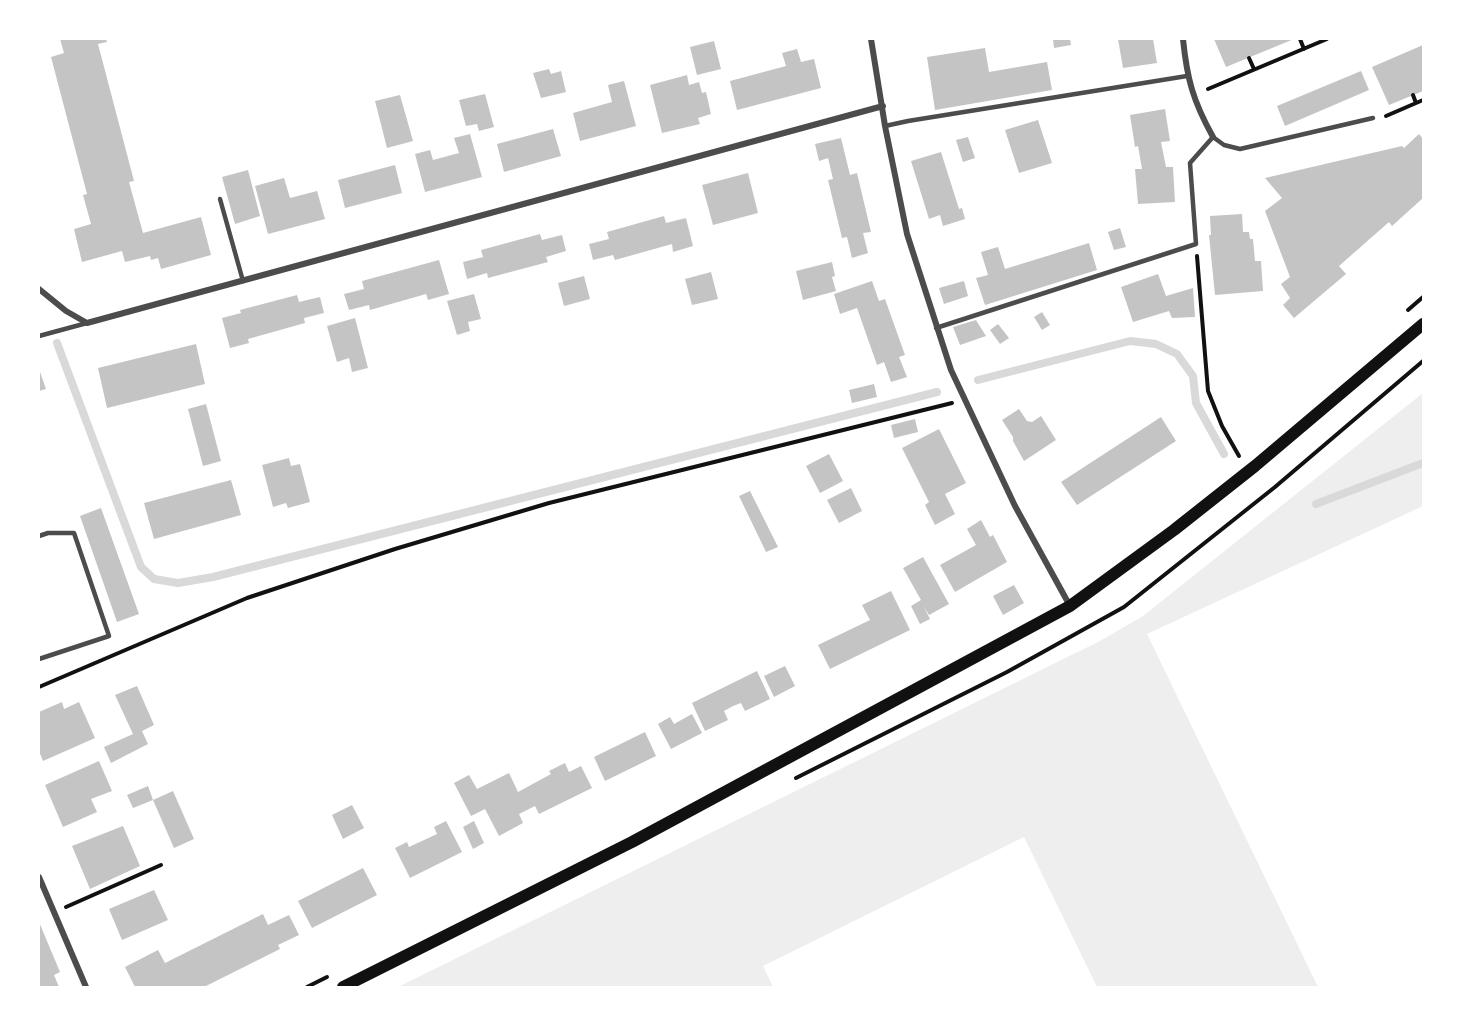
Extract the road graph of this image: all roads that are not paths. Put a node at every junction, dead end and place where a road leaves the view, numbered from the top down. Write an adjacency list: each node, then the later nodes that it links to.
1 (871, 39): 4 (street)
2 (1183, 39): 3 (street)
3 (1187, 76): 6 (lane); 7 (street)
4 (883, 106): 6 (street); 9 (street)
5 (1373, 118): 7 (lane)
6 (885, 126): 13 (street)
7 (1213, 137): 13 (lane)
8 (220, 200): 9 (lane)
9 (243, 280): 11 (street)
10 (39, 289): 11 (street)
11 (87, 323): 14 (lane)
12 (1423, 324): 16 (main road)
13 (936, 328): 16 (street)
14 (39, 336)
15 (39, 536): 17 (lane)
16 (1070, 606): 20 (main road)
17 (39, 659)
18 (39, 877): 19 (street)
19 (87, 987)
20 (343, 987)

